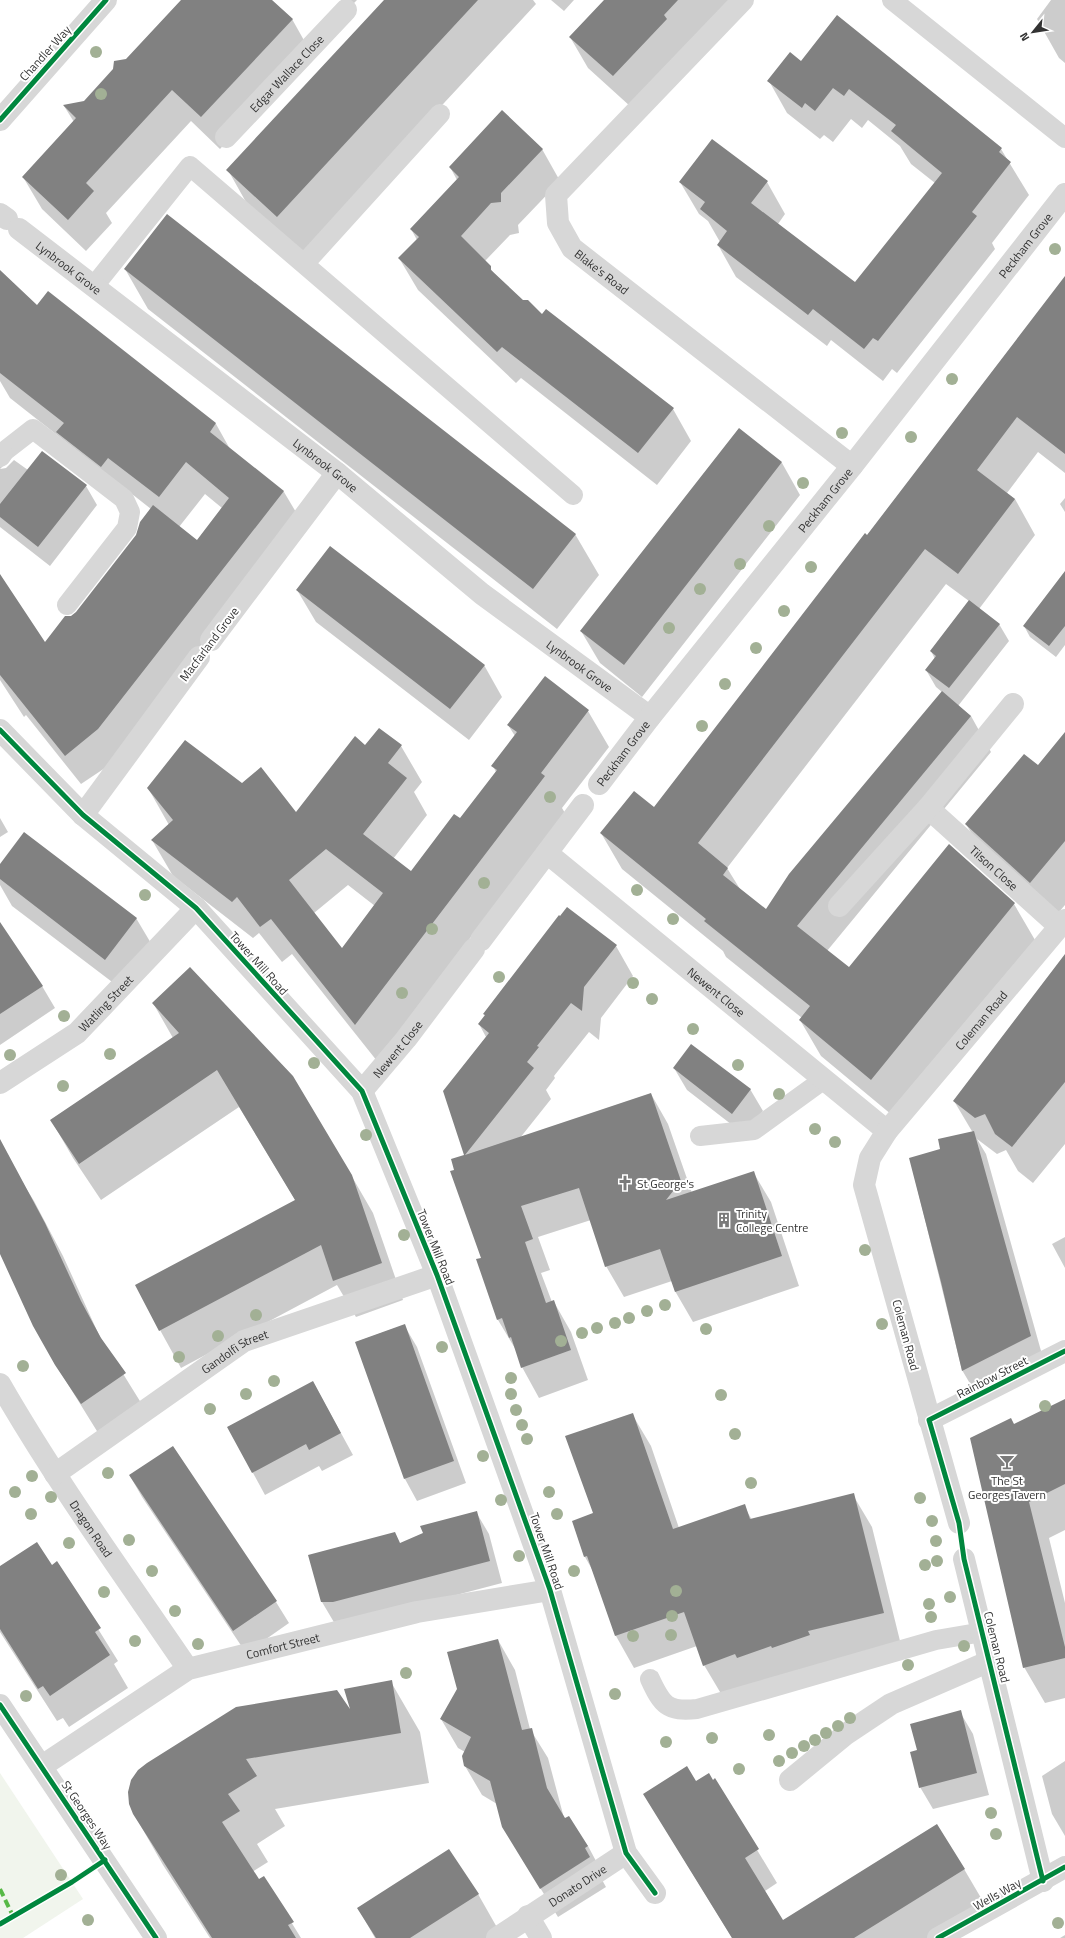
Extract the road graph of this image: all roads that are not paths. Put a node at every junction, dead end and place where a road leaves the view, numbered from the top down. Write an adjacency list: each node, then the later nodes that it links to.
1 (106, 0): 6 (street, Chandler Way)
2 (743, 0): 14 (street, Blake's Road)
3 (892, 0): 8 (lane)
4 (346, 3): 7 (street, Edgar Wallace Close)
5 (440, 114): 11 (lane)
6 (0, 120)
7 (226, 137)
8 (1065, 138)
9 (1065, 194): 14 (street, Peckham Grove)
10 (9, 221): 12 (street, Lynbrook Grove)
11 (304, 264): 12 (lane); 16 (lane)
12 (94, 286): 15 (street, Lynbrook Grove)
13 (1, 455): 17 (lane)
14 (852, 466): 19 (street, Peckham Grove)
15 (336, 473): 19 (street, Lynbrook Grove); 24 (street, Macfarland Grove)
16 (573, 495)
17 (67, 605)
18 (1013, 704): 23 (street)
19 (650, 717): 21 (street, Peckham Grove)
20 (0, 730): 24 (street, Tower Mill Road)
21 (599, 784)
22 (583, 805): 25 (street, Newent Close)
23 (928, 808): 26 (street); 28 (street, Tilson Close)
24 (82, 815): 27 (street, Tower Mill Road)
25 (546, 853): 29 (street, Newent Close); 31 (street, Newent Close)
26 (839, 906)
27 (196, 908): 30 (street, Watling Street); 31 (street, Tower Mill Road)
28 (1062, 923): 32 (street, Coleman Road)
29 (823, 1080): 32 (street, Newent Close); 33 (lane)
30 (0, 1082)
31 (362, 1091): 34 (street, Tower Mill Road)
32 (887, 1131): 37 (street, Coleman Road)
33 (700, 1136)
34 (438, 1275): 38 (street, Gandolfi Street); 41 (street, Tower Mill Road)
35 (1065, 1351): 37 (street, Rainbow Street)
36 (0, 1384): 38 (street, Dragon Road)
37 (929, 1420): 39 (street, Coleman Road)
38 (55, 1474): 44 (street, Dragon Road)
39 (959, 1523)
40 (964, 1559): 42 (street, Coleman Road)
41 (550, 1590): 44 (street, Comfort Street); 49 (street, Tower Mill Road)
42 (982, 1632): 43 (street, Coleman Road); 45 (lane)
43 (990, 1661): 48 (street); 51 (street, Coleman Road)
44 (188, 1669): 47 (street, Comfort Street)
45 (650, 1679)
46 (0, 1705): 47 (street, St Georges Way)
47 (42, 1766): 54 (street, St Georges Way)
48 (790, 1780)
49 (626, 1853): 52 (street, Tower Mill Road); 53 (street, Donato Drive)
50 (1065, 1867): 51 (street, Wells Way)
51 (1043, 1881): 57 (street, Wells Way)
52 (655, 1893)
53 (528, 1916): 55 (street, Donato Drive); 56 (street)
54 (156, 1938)
55 (497, 1938)
56 (541, 1938)
57 (938, 1938)

